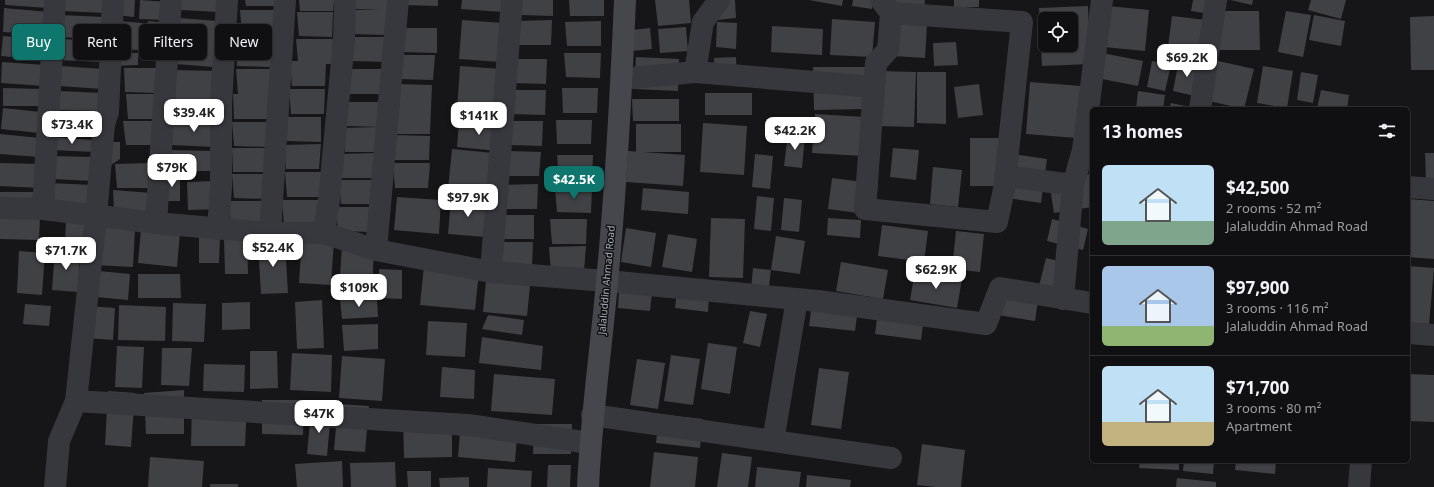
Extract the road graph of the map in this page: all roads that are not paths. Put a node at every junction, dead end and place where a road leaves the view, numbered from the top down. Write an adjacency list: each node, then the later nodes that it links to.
1 (55, 0): 26 (street)
2 (113, 0): 27 (street)
3 (171, 0): 28 (street)
4 (227, 0): 29 (street)
5 (285, 0): 30 (street)
6 (345, 0): 31 (street)
7 (398, 0): 32 (street)
8 (512, 0): 33 (street)
9 (624, 0): 15 (street, Jalaluddin Ahmad Road)
10 (719, 0): 14 (street)
11 (1102, 0): 17 (street)
12 (1216, 0): 18 (street)
13 (886, 6): 16 (street); 21 (street)
14 (695, 72): 15 (street); 16 (street)
15 (622, 78): 34 (street, Jalaluddin Ahmad Road)
16 (874, 87): 21 (street)
17 (1092, 107)
18 (1200, 107)
19 (1090, 129): 20 (street)
20 (1088, 151): 22 (street)
21 (1005, 176): 22 (street)
22 (1073, 185): 36 (street)
23 (1410, 187): 24 (street)
24 (1434, 189)
25 (0, 208): 26 (street)
26 (43, 209): 27 (street)
27 (96, 216): 28 (street); 40 (street)
28 (156, 223): 29 (street)
29 (218, 229): 30 (street)
30 (270, 233): 31 (street)
31 (324, 233): 32 (street)
32 (376, 250): 33 (street)
33 (491, 272): 34 (street)
34 (607, 281): 35 (street); 41 (street, Jalaluddin Ahmad Road)
35 (797, 299): 36 (street); 42 (street)
36 (1063, 299): 37 (street)
37 (1090, 303)
38 (1410, 333): 39 (street)
39 (1434, 336)
40 (76, 401): 43 (street); 46 (street)
41 (592, 415): 42 (street); 43 (street, Jalaluddin Ahmad Road)
42 (773, 441): 44 (street)
43 (590, 443): 47 (street, Jalaluddin Ahmad Road)
44 (891, 458)
45 (1361, 463): 48 (street)
46 (55, 487)
47 (588, 487)
48 (1359, 487)

